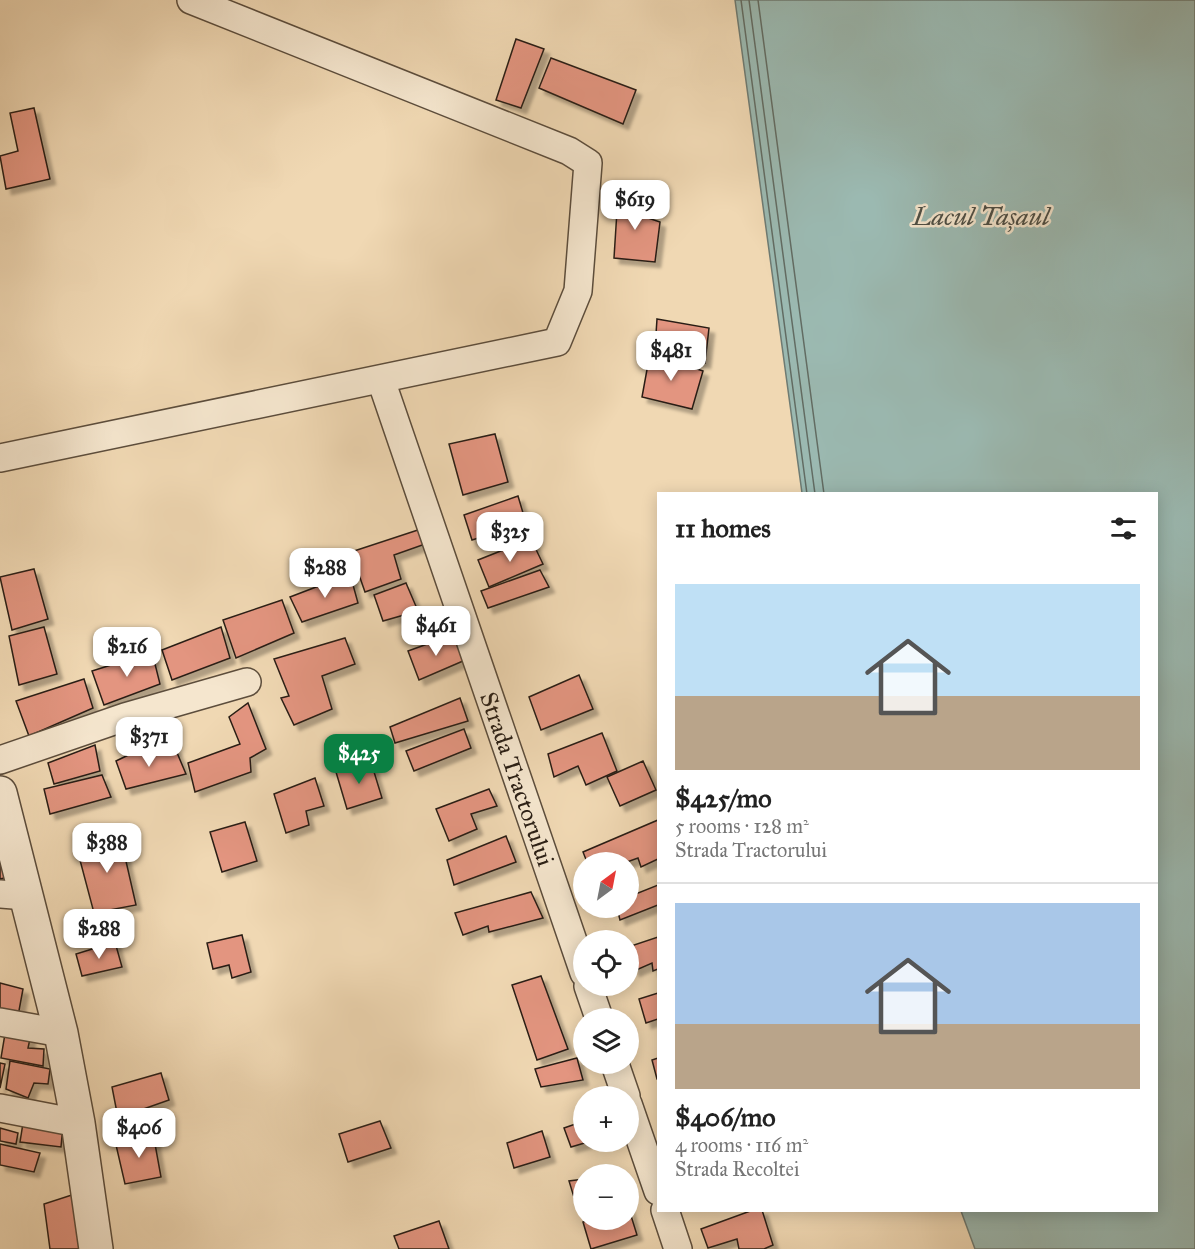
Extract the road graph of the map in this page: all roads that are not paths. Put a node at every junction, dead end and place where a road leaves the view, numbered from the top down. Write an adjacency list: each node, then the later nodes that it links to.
1 (191, 0): 2 (street)
2 (381, 380): 3 (street); 8 (street, Strada Tractorului)
3 (0, 458)
4 (247, 682): 5 (street)
5 (0, 760)
6 (0, 794): 7 (street)
7 (13, 895): 10 (street)
8 (573, 941)
9 (0, 1022): 10 (street)
10 (61, 1033): 12 (street)
11 (0, 1108): 12 (street)
12 (78, 1123): 16 (street)
13 (639, 1136): 14 (street)
14 (657, 1188)
15 (666, 1212): 17 (street)
16 (96, 1249)
17 (678, 1249)

